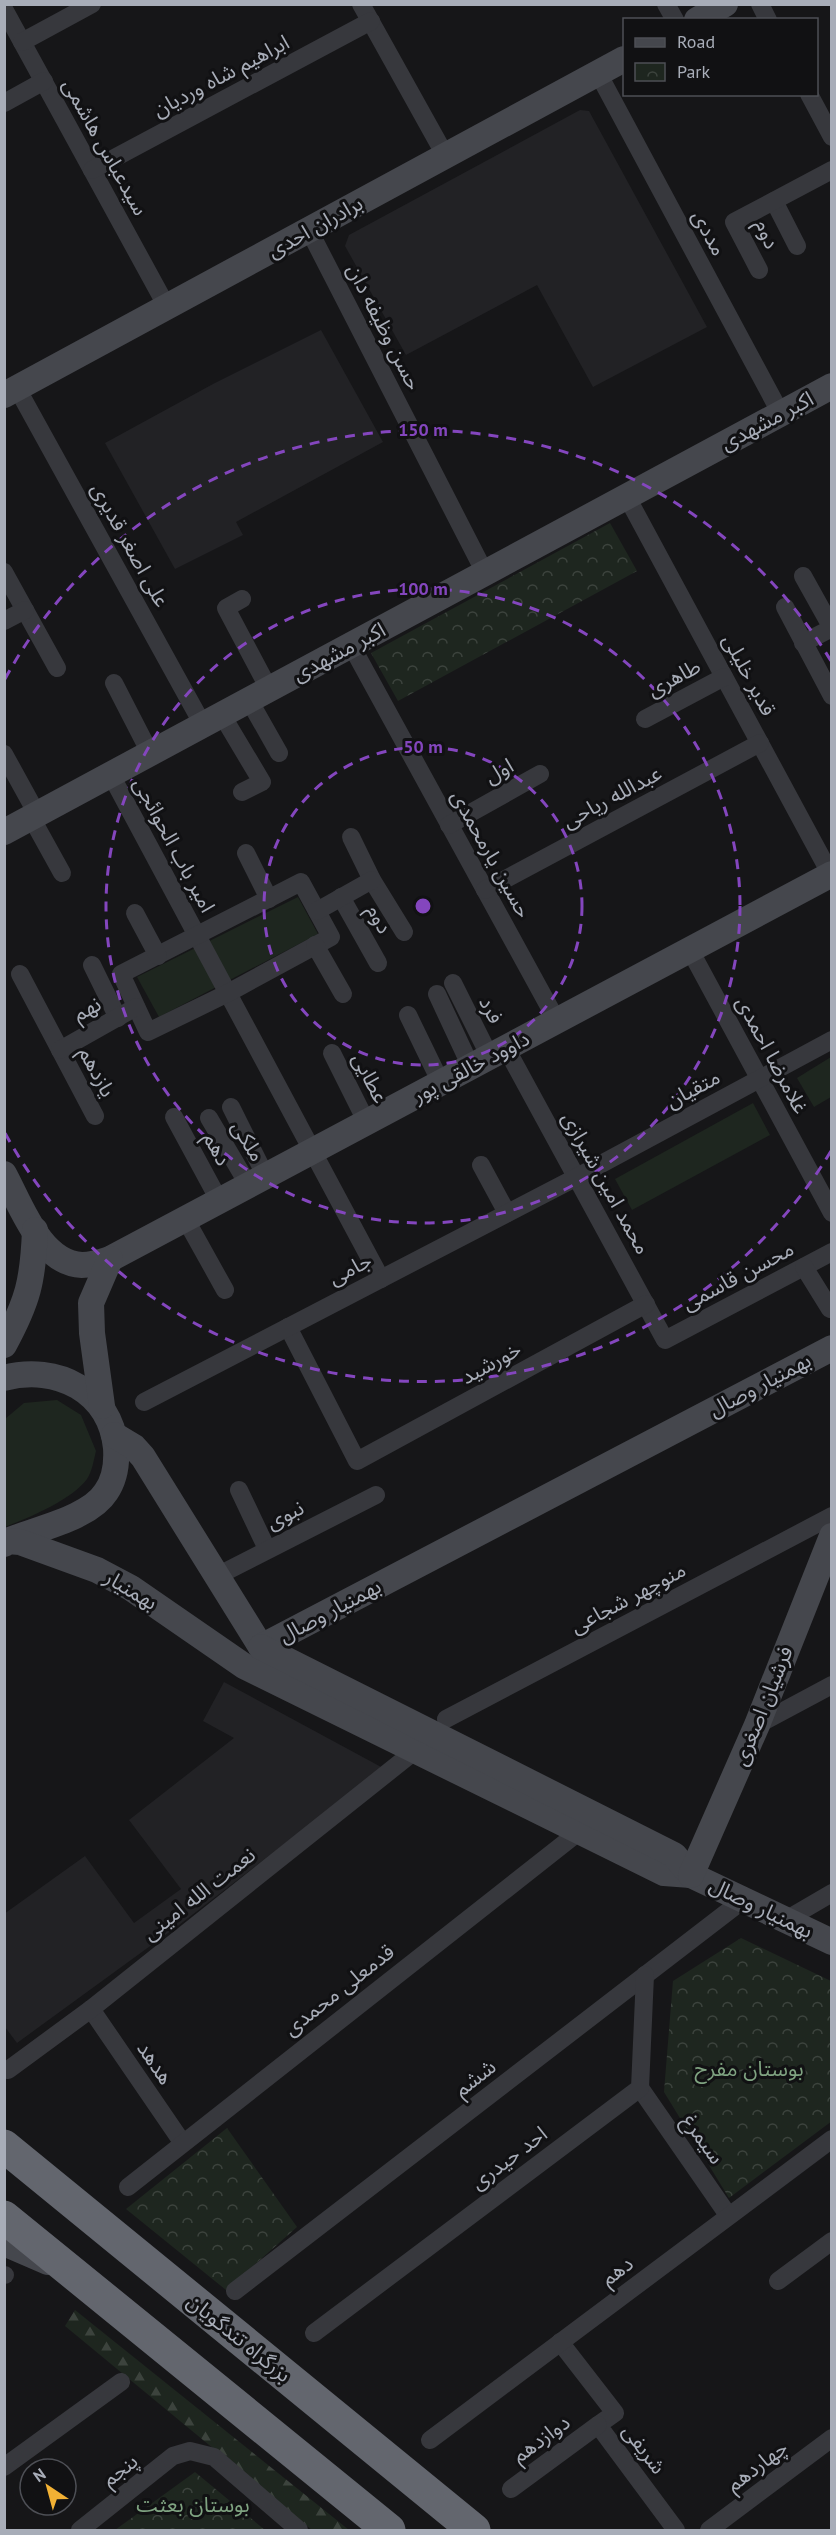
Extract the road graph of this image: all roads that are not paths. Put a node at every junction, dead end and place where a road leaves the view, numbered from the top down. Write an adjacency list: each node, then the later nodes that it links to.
1 (92, 4): 11 (street)
2 (361, 4): 10 (street)
3 (666, 4): 7 (street)
4 (760, 4): 9 (street)
5 (4, 9): 11 (street, سیدعباس هاشمی)
6 (723, 10): 8 (main road)
7 (674, 18)
8 (702, 18)
9 (767, 18)
10 (371, 21): 18 (street); 19 (street, ابراهیم شاه وردیان)
11 (22, 42): 14 (street, سیدعباس هاشمی)
12 (623, 60): 13 (main road, برادران احدی)
13 (598, 73): 18 (main road, برادران احدی); 28 (street, مددی)
14 (44, 81): 16 (street); 19 (street, سیدعباس هاشمی)
15 (810, 96): 17 (street)
16 (4, 103)
17 (831, 137)
18 (445, 155): 22 (main road, برادران احدی)
19 (92, 170): 25 (street, سیدعباس هاشمی)
20 (831, 170): 21 (street)
21 (774, 201): 23 (street); 24 (street, دوم)
22 (309, 230): 25 (main road, برادران احدی); 31 (street, حسن وظیفه دان)
23 (797, 246)
24 (759, 270)
25 (167, 307): 27 (main road, برادران احدی)
26 (831, 386): 28 (main road, اکبر مشهدی)
27 (11, 391): 46 (street, علی اصغر قدیری)
28 (781, 414): 29 (main road, اکبر مشهدی)
29 (627, 497): 31 (main road, اکبر مشهدی); 41 (street, قدیر خلیلی)
30 (4, 572): 35 (street)
31 (485, 573): 39 (main road, اکبر مشهدی)
32 (803, 576): 37 (street)
33 (785, 607): 38 (street)
34 (226, 608): 43 (street)
35 (25, 610): 36 (street); 40 (street)
36 (4, 621)
37 (831, 628): 38 (street)
38 (803, 643): 44 (street)
39 (351, 645): 43 (main road, اکبر مشهدی); 55 (street, حسین یارمحمدی)
40 (57, 668)
41 (724, 677): 45 (street, طاهری); 47 (street, قدیر خلیلی)
42 (114, 683): 48 (street)
43 (259, 694): 46 (main road, اکبر مشهدی); 49 (street)
44 (831, 696)
45 (645, 719)
46 (213, 720): 48 (main road, اکبر مشهدی); 53 (street, علی اصغر قدیری)
47 (760, 743): 60 (street, قدیر خلیلی); 62 (street, عبدالله ریاحی)
48 (150, 753): 52 (main road, اکبر مشهدی)
49 (279, 753)
50 (4, 754): 54 (street)
51 (540, 774): 55 (street, اول)
52 (111, 775): 54 (main road, اکبر مشهدی); 68 (street, امیر باب الحوائجی)
53 (242, 792)
54 (34, 816): 56 (main road, اکبر مشهدی); 59 (street)
55 (449, 825): 62 (street, حسین یارمحمدی)
56 (4, 832)
57 (351, 837): 61 (street)
58 (246, 853): 64 (street)
59 (62, 873)
60 (831, 875): 70 (main road, داوود خالقی پور)
61 (372, 880): 63 (street); 67 (street)
62 (485, 890): 82 (street, حسین یارمحمدی)
63 (341, 897): 65 (street); 72 (street, دوم)
64 (269, 899): 65 (street); 68 (street)
65 (317, 911): 69 (street)
66 (135, 913): 71 (street)
67 (404, 932)
68 (198, 936): 71 (street); 76 (street, امیر باب الحوائجی)
69 (315, 945): 76 (street); 77 (street)
70 (690, 950): 82 (main road, داوود خالقی پور); 87 (street, غلامرضا احمدی)
71 (158, 956): 79 (street)
72 (378, 963)
73 (92, 965): 81 (street)
74 (20, 974): 84 (street)
75 (453, 983): 86 (street, فرد)
76 (228, 993): 79 (street); 94 (street)
77 (343, 994)
78 (438, 994): 86 (street)
79 (136, 1007): 81 (street, نهم)
80 (408, 1015): 88 (street)
81 (118, 1018): 84 (street, نهم)
82 (557, 1021): 86 (main road, داوود خالقی پور)
83 (831, 1040): 87 (street, متقیان)
84 (60, 1050): 90 (street, یازدهم)
85 (332, 1053): 93 (street, عطایی)
86 (489, 1058): 88 (main road, داوود خالقی پور); 97 (street, محمد امین شیرازی)
87 (759, 1079): 97 (street, متقیان); 101 (street, غلامرضا احمدی)
88 (441, 1083): 93 (main road, داوود خالقی پور)
89 (231, 1107): 98 (street)
90 (95, 1116)
91 (174, 1117): 99 (street, دهم)
92 (208, 1118): 98 (street, ملکی)
93 (367, 1123): 94 (main road, داوود خالقی پور)
94 (314, 1151): 98 (main road, داوود خالقی پور); 107 (street)
95 (481, 1165): 100 (street)
96 (4, 1174): 103 (main road, داوود خالقی پور)
97 (577, 1177): 100 (street, جامی); 109 (street, محمد امین شیرازی)
98 (257, 1182): 99 (main road, داوود خالقی پور)
99 (220, 1202): 102 (main road, داوود خالقی پور)
100 (507, 1213): 107 (street, جامی)
101 (831, 1213)
102 (186, 1220): 105 (main road, داوود خالقی پور); 108 (street)
103 (35, 1230): 105 (main road, داوود خالقی پور); 113 (main road)
104 (831, 1252): 106 (street, محسن قاسمی)
105 (110, 1259): 117 (main road)
106 (804, 1267): 110 (street); 112 (street, محسن قاسمی)
107 (381, 1279): 111 (street, جامی)
108 (225, 1290)
109 (646, 1304): 111 (street, خورشید); 112 (street, محمد امین شیرازی)
110 (830, 1309)
111 (288, 1327): 116 (street, جامی)
112 (665, 1340)
113 (4, 1346)
114 (831, 1348): 126 (main road, بهمنیار وصال)
115 (4, 1378): 117 (main road)
116 (144, 1402)
117 (102, 1406): 118 (main road)
118 (114, 1435): 123 (main road); 125 (main road)
119 (239, 1490): 124 (street)
120 (376, 1495): 124 (street, نبوی)
121 (831, 1516): 129 (street, منوچهر شجاعی)
122 (831, 1536): 130 (main road, فرشیان اصغری)
123 (5, 1543): 127 (main road, بهمنیار)
124 (267, 1549): 125 (street, نبوی)
125 (215, 1577): 126 (main road)
126 (261, 1647): 133 (main road, بهمنیار وصال)
127 (244, 1666): 131 (main road, بهمنیار وصال)
128 (831, 1685): 130 (street)
129 (446, 1719)
130 (757, 1725): 133 (main road, فرشیان اصغری)
131 (416, 1750): 132 (main road, بهمنیار وصال); 139 (street, نعمت الله امینی)
132 (580, 1831): 133 (main road, بهمنیار وصال); 143 (street, قدمعلی محمدی)
133 (691, 1875): 135 (main road, بهمنیار وصال)
134 (831, 1893): 136 (street)
135 (743, 1900): 136 (main road, بهمنیار وصال); 138 (street, ششم)
136 (784, 1921): 137 (main road, بهمنیار وصال)
137 (831, 1942)
138 (645, 1975): 141 (street); 152 (street, ششم)
139 (90, 2009): 140 (street, نعمت الله امینی); 143 (street, هدهد)
140 (8, 2070)
141 (640, 2088): 146 (street, سیمرغ); 153 (street, احد حیدری)
142 (831, 2139): 146 (street, دهم)
143 (182, 2142): 145 (street, قدمعلی محمدی)
144 (4, 2146): 164 (highway, بزرگراه تندگویان)
145 (128, 2187)
146 (728, 2215): 154 (street, دهم)
147 (4, 2217): 150 (highway)
148 (831, 2241): 151 (street)
149 (4, 2243): 150 (main road)
150 (68, 2270): 163 (highway)
151 (778, 2281)
152 (235, 2291)
153 (314, 2333)
154 (560, 2342): 156 (street, شریفی); 158 (street, دهم)
155 (121, 2382): 159 (street)
156 (598, 2425): 160 (street, دوازدهم); 165 (street, شریفی)
157 (831, 2438): 166 (street, چهاردهم)
158 (430, 2440)
159 (4, 2468)
160 (511, 2489)
161 (80, 2530): 162 (street, پنجم)
162 (299, 2530)
163 (388, 2530)
164 (474, 2530)
165 (676, 2530)
166 (709, 2530)

